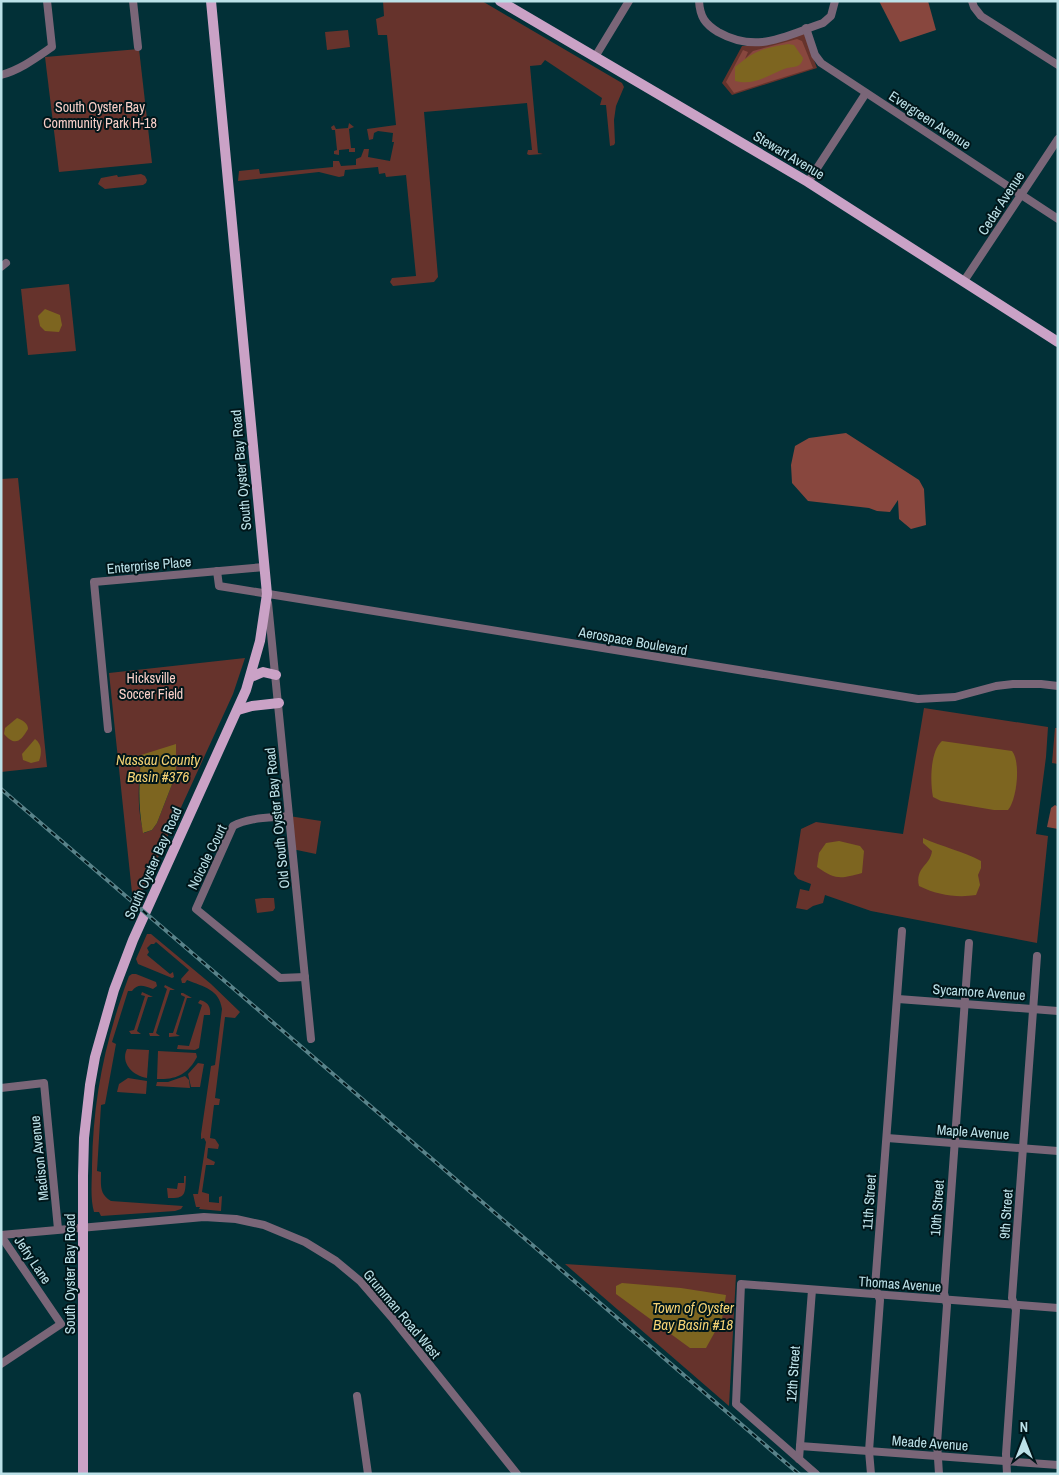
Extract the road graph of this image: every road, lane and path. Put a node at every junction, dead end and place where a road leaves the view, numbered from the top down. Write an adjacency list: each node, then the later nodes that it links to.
1 (47, 1): 13 (street)
2 (133, 1): 10 (street)
3 (211, 1): 21 (main road, South Oyster Bay Road)
4 (500, 1): 11 (main road, Stewart Avenue)
5 (629, 1): 11 (street)
6 (699, 1): 9 (street)
7 (972, 1): 12 (street)
8 (835, 4): 9 (street)
9 (806, 28): 14 (street, Evergreen Avenue)
10 (138, 47)
11 (595, 57): 16 (main road, Stewart Avenue)
12 (1058, 65)
13 (1, 75)
14 (866, 93): 16 (street); 17 (street, Evergreen Avenue)
15 (1058, 139): 17 (street, Cedar Avenue)
16 (808, 182): 19 (main road, Stewart Avenue)
17 (1021, 195): 18 (street, Evergreen Avenue); 19 (street, Cedar Avenue)
18 (1058, 219)
19 (964, 281): 20 (main road, Stewart Avenue)
20 (1058, 342)
21 (264, 567): 22 (street, Enterprise Place); 23 (main road, South Oyster Bay Road)
22 (217, 571): 23 (street, Aerospace Boulevard); 29 (street, Enterprise Place)
23 (267, 594): 24 (street, Old South Oyster Bay Road); 25 (main road, South Oyster Bay Road); 26 (street, Aerospace Boulevard)
24 (276, 675): 25 (main road); 27 (street, Old South Oyster Bay Road)
25 (251, 677): 28 (main road, South Oyster Bay Road)
26 (1058, 686)
27 (279, 703): 28 (main road); 30 (street, Old South Oyster Bay Road)
28 (238, 710): 45 (main road, South Oyster Bay Road)
29 (108, 729)
30 (289, 816): 34 (street, Old South Oyster Bay Road); 34 (street, Noicole Court)
31 (902, 931): 35 (street, 11th Street)
32 (969, 943): 36 (street, 10th Street)
33 (1037, 956): 37 (street, 9th Street)
34 (305, 977): 39 (street, Old South Oyster Bay Road)
35 (898, 999): 36 (street, Sycamore Avenue); 41 (street, 11th Street)
36 (965, 1004): 37 (street, Sycamore Avenue); 42 (street, 10th Street)
37 (1033, 1009): 38 (street, Sycamore Avenue); 43 (street, 9th Street)
38 (1058, 1011)
39 (312, 1039)
40 (1, 1088): 46 (street, Madison Avenue)
41 (887, 1138): 42 (street, Maple Avenue); 49 (street, 11th Street)
42 (954, 1143): 43 (street, Maple Avenue); 50 (street, 10th Street)
43 (1023, 1148): 44 (street, Maple Avenue); 51 (street, 9th Street)
44 (1058, 1151)
45 (84, 1227): 46 (street, Grumman Road West); 61 (main road, South Oyster Bay Road); 63 (street, Grumman Road West)
46 (58, 1230): 47 (street, Grumman Road West)
47 (1, 1235): 53 (street, Jefry Lane)
48 (812, 1290): 49 (street, Thomas Avenue); 55 (street, 12th Street); 58 (street, Thomas Avenue)
49 (878, 1295): 50 (street, Thomas Avenue); 56 (street, 11th Street)
50 (946, 1300): 51 (street, Thomas Avenue); 57 (street, 10th Street)
51 (1014, 1304): 52 (street, Thomas Avenue); 59 (street, 9th Street)
52 (1058, 1308)
53 (1, 1364)
54 (357, 1396): 62 (street)
55 (800, 1446): 56 (street, Meade Avenue); 58 (street, 12th Street)
56 (869, 1451): 57 (street, Meade Avenue); 65 (street, 11th Street)
57 (937, 1456): 59 (street, Meade Avenue); 66 (street, 10th Street)
58 (799, 1459): 64 (street)
59 (1006, 1461): 60 (street, Meade Avenue); 67 (street, 9th Street)
60 (1058, 1465)
61 (83, 1474)
62 (368, 1474)
63 (517, 1474)
64 (816, 1474)
65 (871, 1474)
66 (939, 1474)
67 (1007, 1474)

